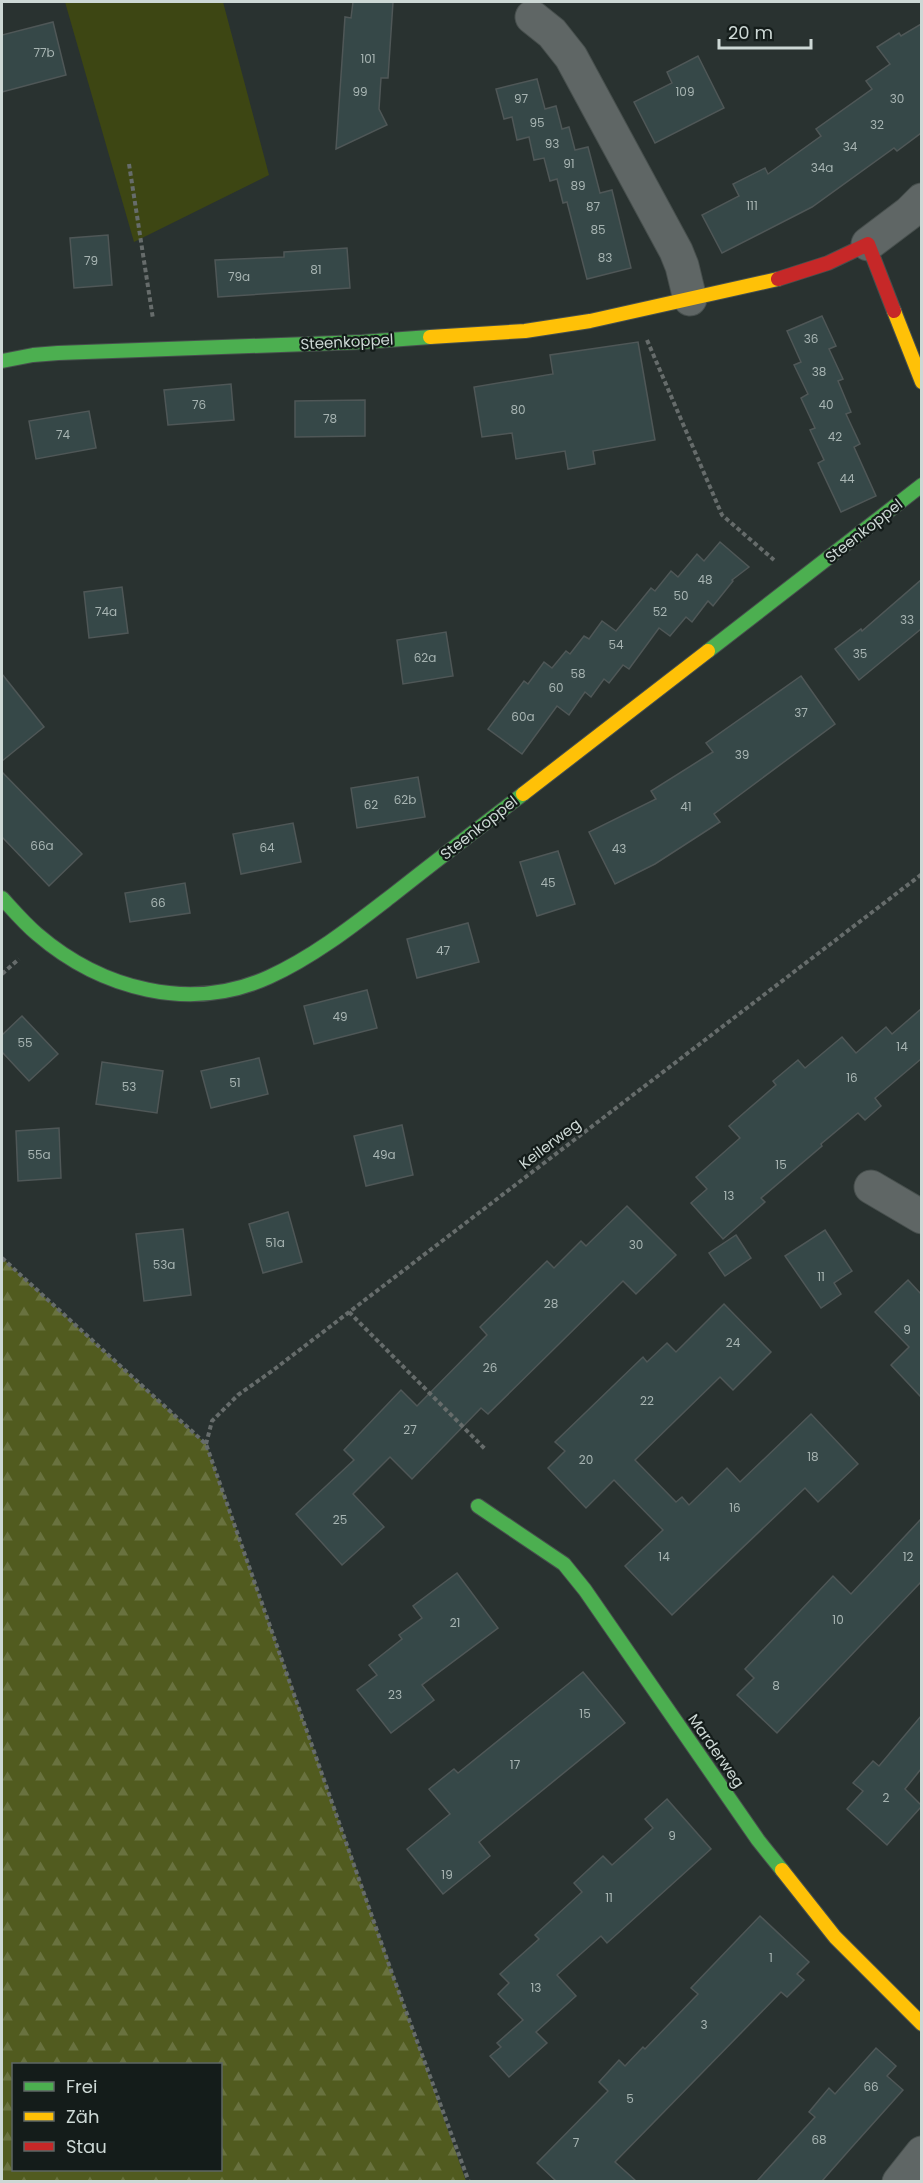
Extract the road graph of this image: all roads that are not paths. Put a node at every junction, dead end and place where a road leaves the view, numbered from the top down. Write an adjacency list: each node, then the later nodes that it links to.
1 (532, 17): 4 (street)
2 (921, 200): 3 (street, Steenkoppel)
3 (868, 244): 4 (street, Steenkoppel); 6 (street)
4 (690, 299): 5 (street, Steenkoppel)
5 (2, 362)
6 (921, 382)
7 (921, 485): 8 (street, Steenkoppel)
8 (2, 898)
9 (871, 1187): 10 (street)
10 (921, 1217)
11 (478, 1506): 12 (street, Marderweg)
12 (921, 2024)
13 (921, 2153): 14 (street)
14 (899, 2181)

